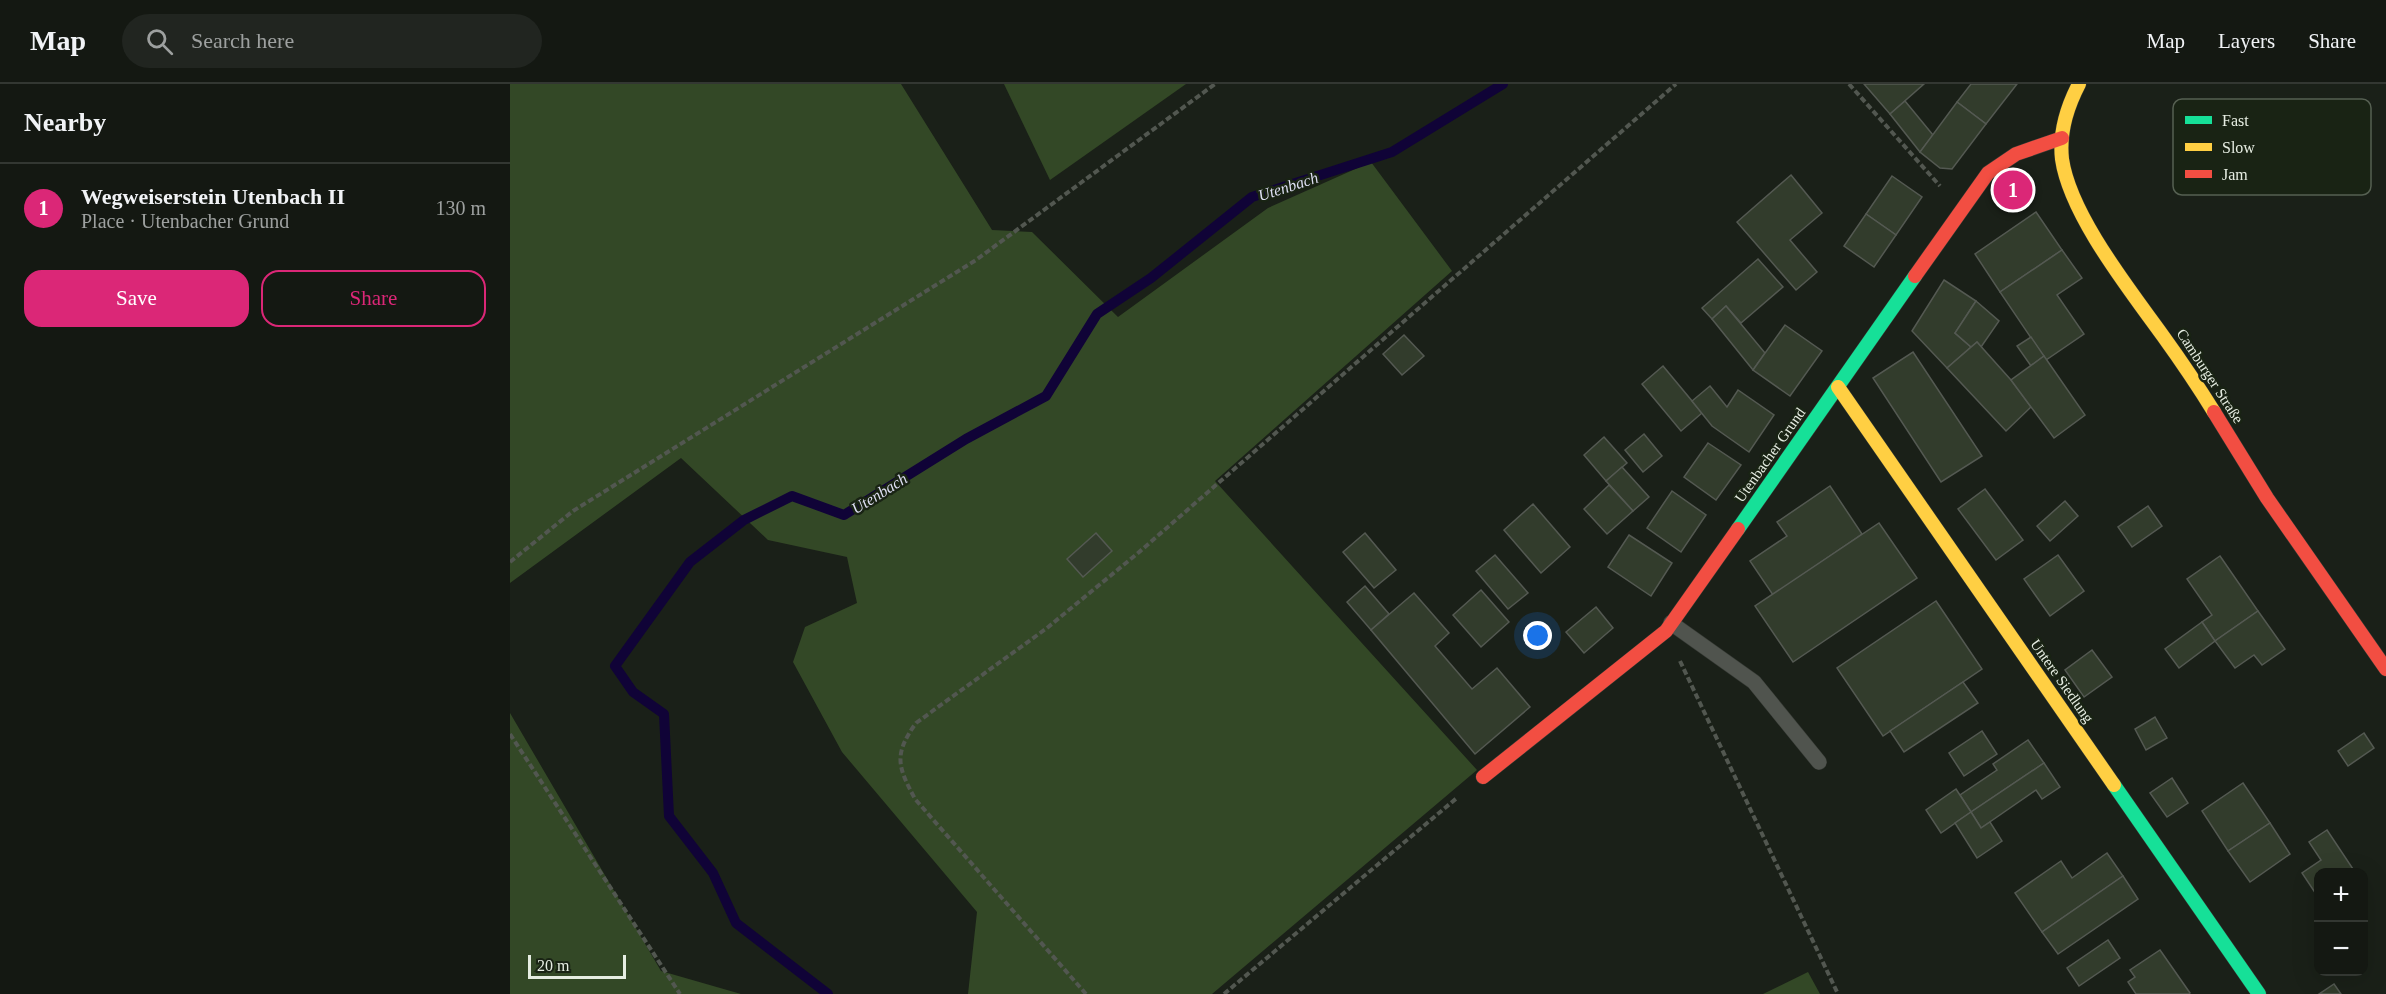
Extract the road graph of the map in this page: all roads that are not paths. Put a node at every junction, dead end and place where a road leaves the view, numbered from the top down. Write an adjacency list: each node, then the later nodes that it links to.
1 (2079, 84): 2 (street, Camburger Straße)
2 (2062, 138): 3 (street, Utenbacher Grund); 5 (street, Camburger Straße)
3 (1838, 387): 4 (street, Utenbacher Grund); 8 (street, Untere Siedlung)
4 (1668, 627): 6 (lane); 7 (street, Utenbacher Grund)
5 (2386, 669)
6 (1819, 762)
7 (1483, 777)
8 (2259, 994)

